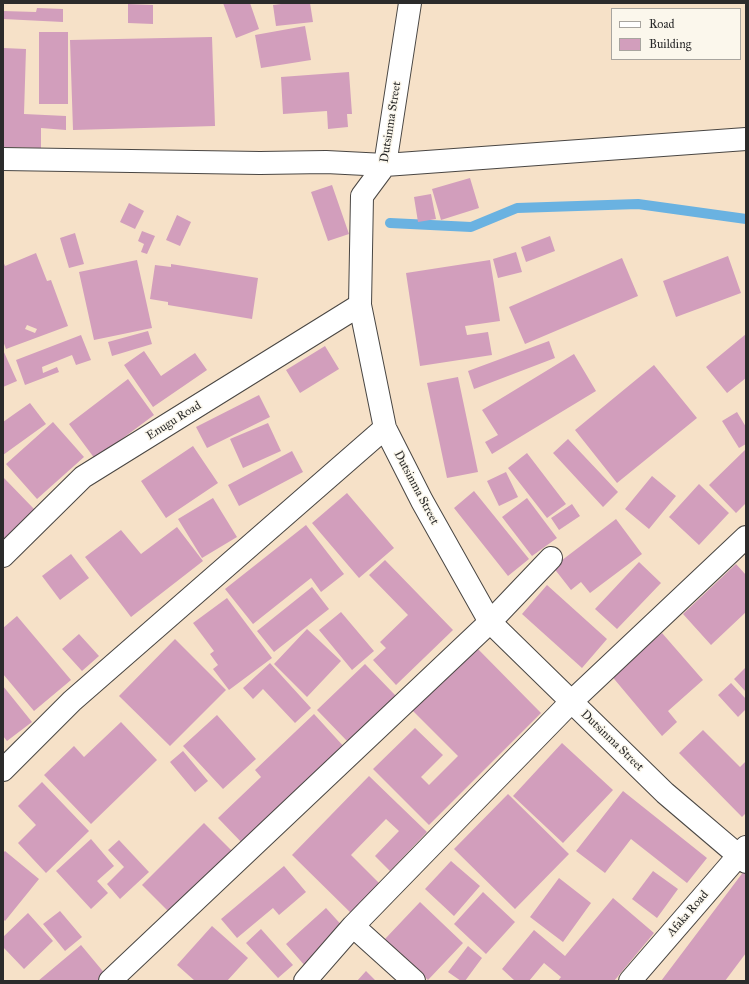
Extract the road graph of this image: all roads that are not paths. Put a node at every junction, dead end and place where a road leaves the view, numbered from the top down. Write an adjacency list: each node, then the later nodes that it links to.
1 (410, 3): 4 (street, Dutsinma Street)
2 (746, 139): 4 (street)
3 (3, 159): 4 (street)
4 (385, 165): 5 (street, Dutsinma Street)
5 (360, 305): 6 (street, Dutsinma Street); 8 (street, Enugu Road)
6 (385, 428): 10 (street, Dutsinma Street); 12 (street)
7 (746, 537): 11 (street)
8 (3, 556)
9 (551, 558): 10 (street)
10 (490, 622): 11 (street, Dutsinma Street); 15 (street)
11 (572, 702): 13 (street, Dutsinma Street); 14 (street)
12 (3, 770)
13 (743, 855): 18 (street, Afaka Road)
14 (353, 926): 16 (street); 17 (street)
15 (110, 981)
16 (305, 981)
17 (414, 981)
18 (630, 981)

